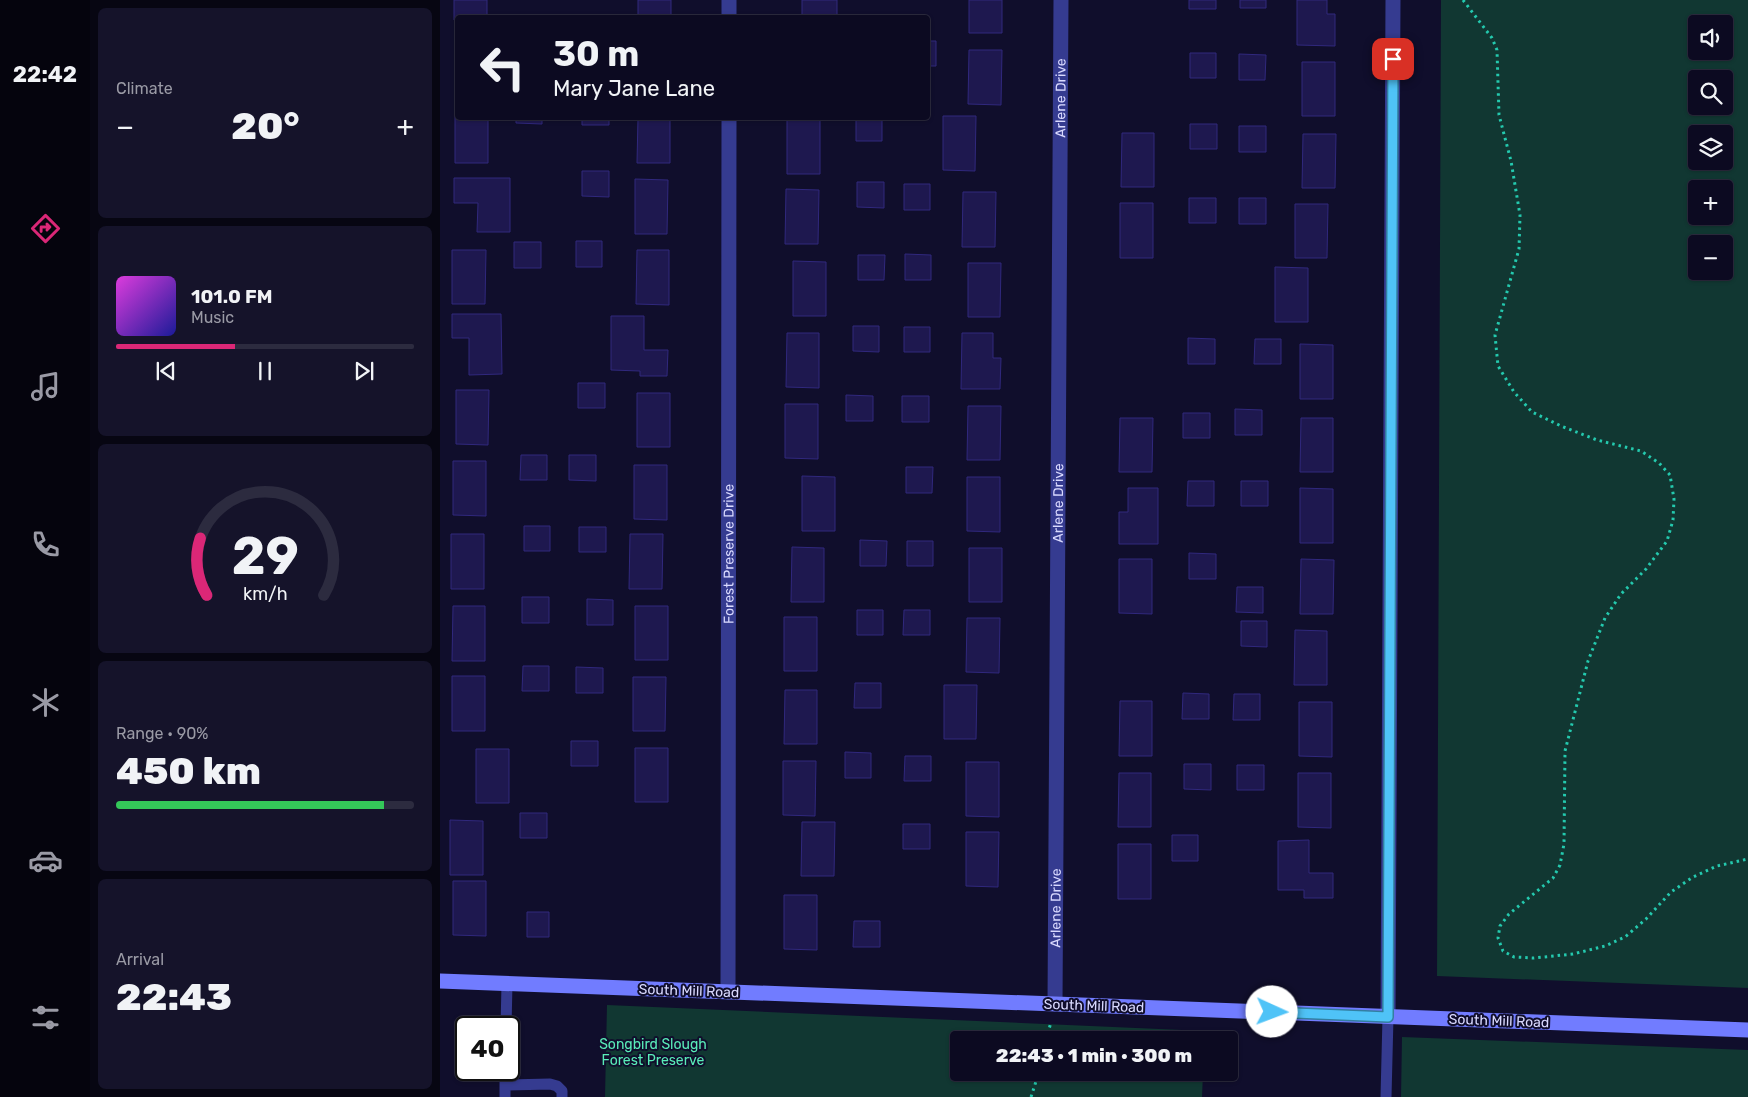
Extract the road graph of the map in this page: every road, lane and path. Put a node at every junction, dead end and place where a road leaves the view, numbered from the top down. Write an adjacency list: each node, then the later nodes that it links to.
1 (729, 0): 5 (street)
2 (1060, 0): 11 (street, Arlene Drive)
3 (1393, 0): 13 (street)
4 (1463, 0): 7 (path)
5 (729, 15)
6 (729, 120): 10 (street, Forest Preserve Drive)
7 (1748, 860)
8 (440, 981): 9 (street, South Mill Road)
9 (507, 984): 10 (street, South Mill Road); 12 (lane)
10 (728, 992): 11 (street, South Mill Road)
11 (1055, 1004): 13 (street, South Mill Road)
12 (506, 1016)
13 (1388, 1017): 14 (street, South Mill Road); 21 (lane)
14 (1748, 1030)
15 (505, 1081): 17 (lane)
16 (1036, 1081): 20 (path)
17 (505, 1085): 18 (lane); 19 (lane)
18 (505, 1097)
19 (562, 1097)
20 (1032, 1097)
21 (1386, 1097)

